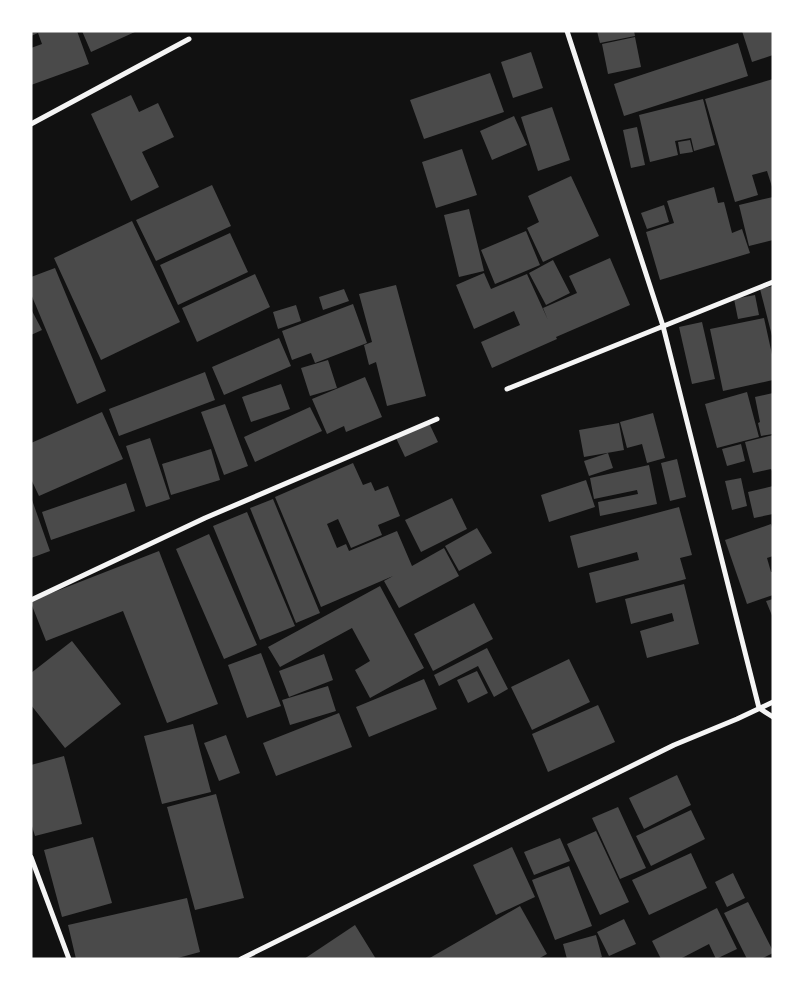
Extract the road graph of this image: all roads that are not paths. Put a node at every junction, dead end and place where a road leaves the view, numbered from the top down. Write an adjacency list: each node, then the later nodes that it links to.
1 (567, 31): 5 (street)
2 (189, 39): 3 (street)
3 (31, 124)
4 (773, 282): 5 (street)
5 (663, 326): 6 (street); 10 (street)
6 (507, 389)
7 (437, 419): 8 (street)
8 (31, 600)
9 (773, 702): 10 (street)
10 (759, 708): 11 (street); 14 (street)
11 (773, 717)
12 (31, 857): 13 (street)
13 (69, 959)
14 (241, 959)

